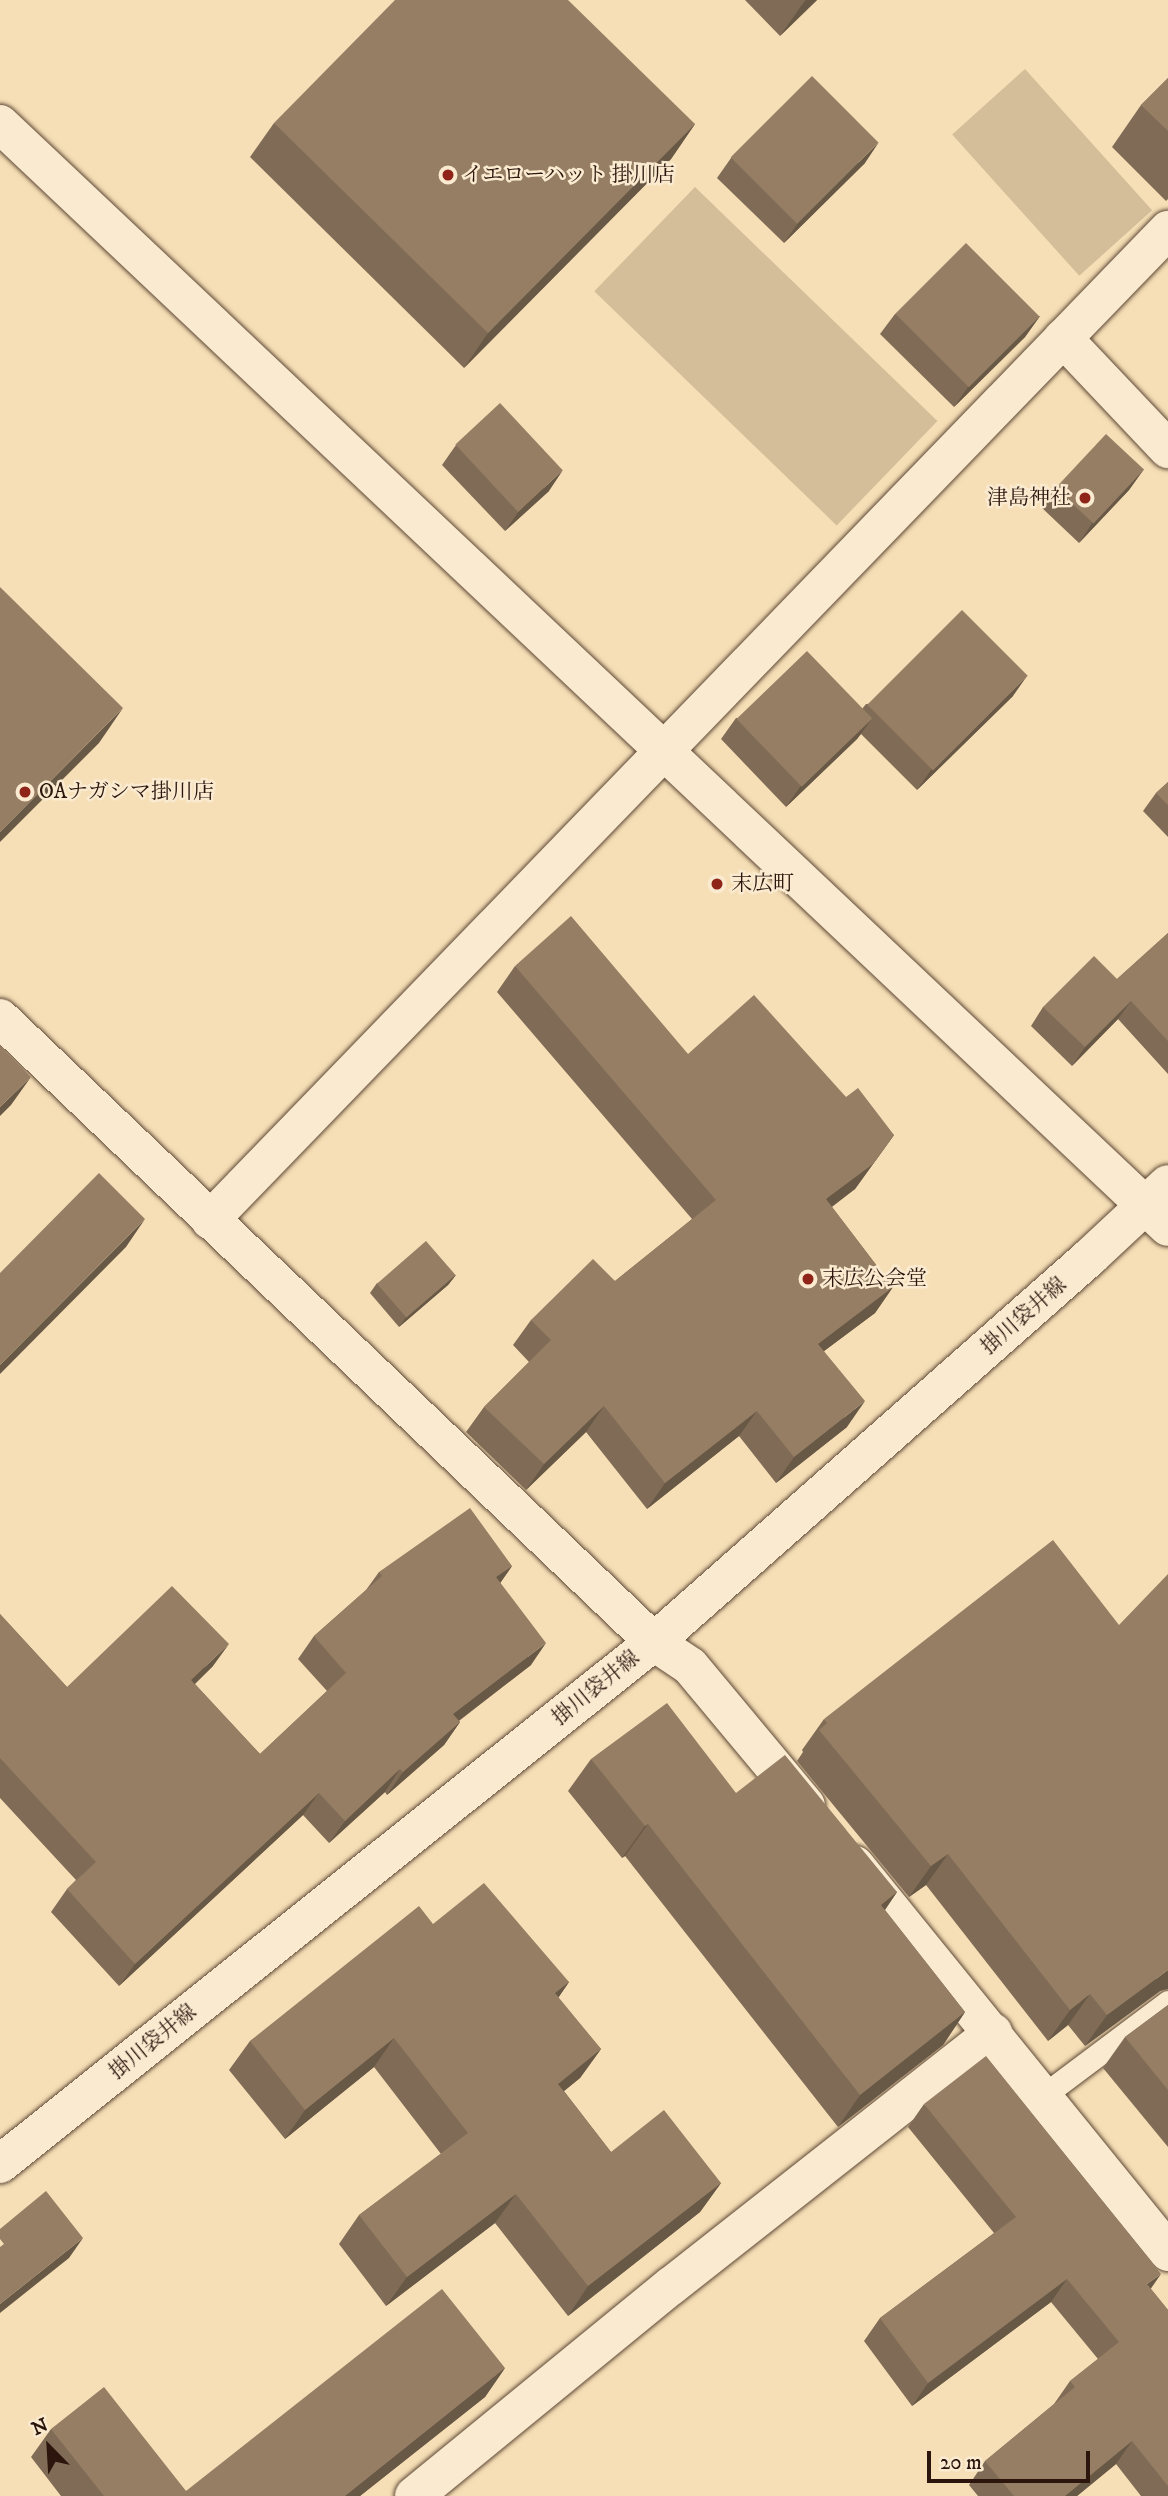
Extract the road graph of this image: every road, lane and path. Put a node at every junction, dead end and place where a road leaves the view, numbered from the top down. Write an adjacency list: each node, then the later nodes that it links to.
1 (0, 124): 5 (street)
2 (1168, 230): 3 (street)
3 (1063, 338): 4 (street); 5 (street)
4 (1168, 449)
5 (666, 750): 7 (street); 8 (street)
6 (0, 1018): 8 (street)
7 (1161, 1206): 9 (street, 掛川袋井線)
8 (210, 1220): 9 (street)
9 (654, 1642): 11 (street); 13 (street, 掛川袋井線)
10 (1168, 2002): 12 (lane)
11 (993, 2033): 12 (street); 15 (street)
12 (1044, 2095): 14 (street)
13 (0, 2164)
14 (1168, 2252)
15 (414, 2496)

